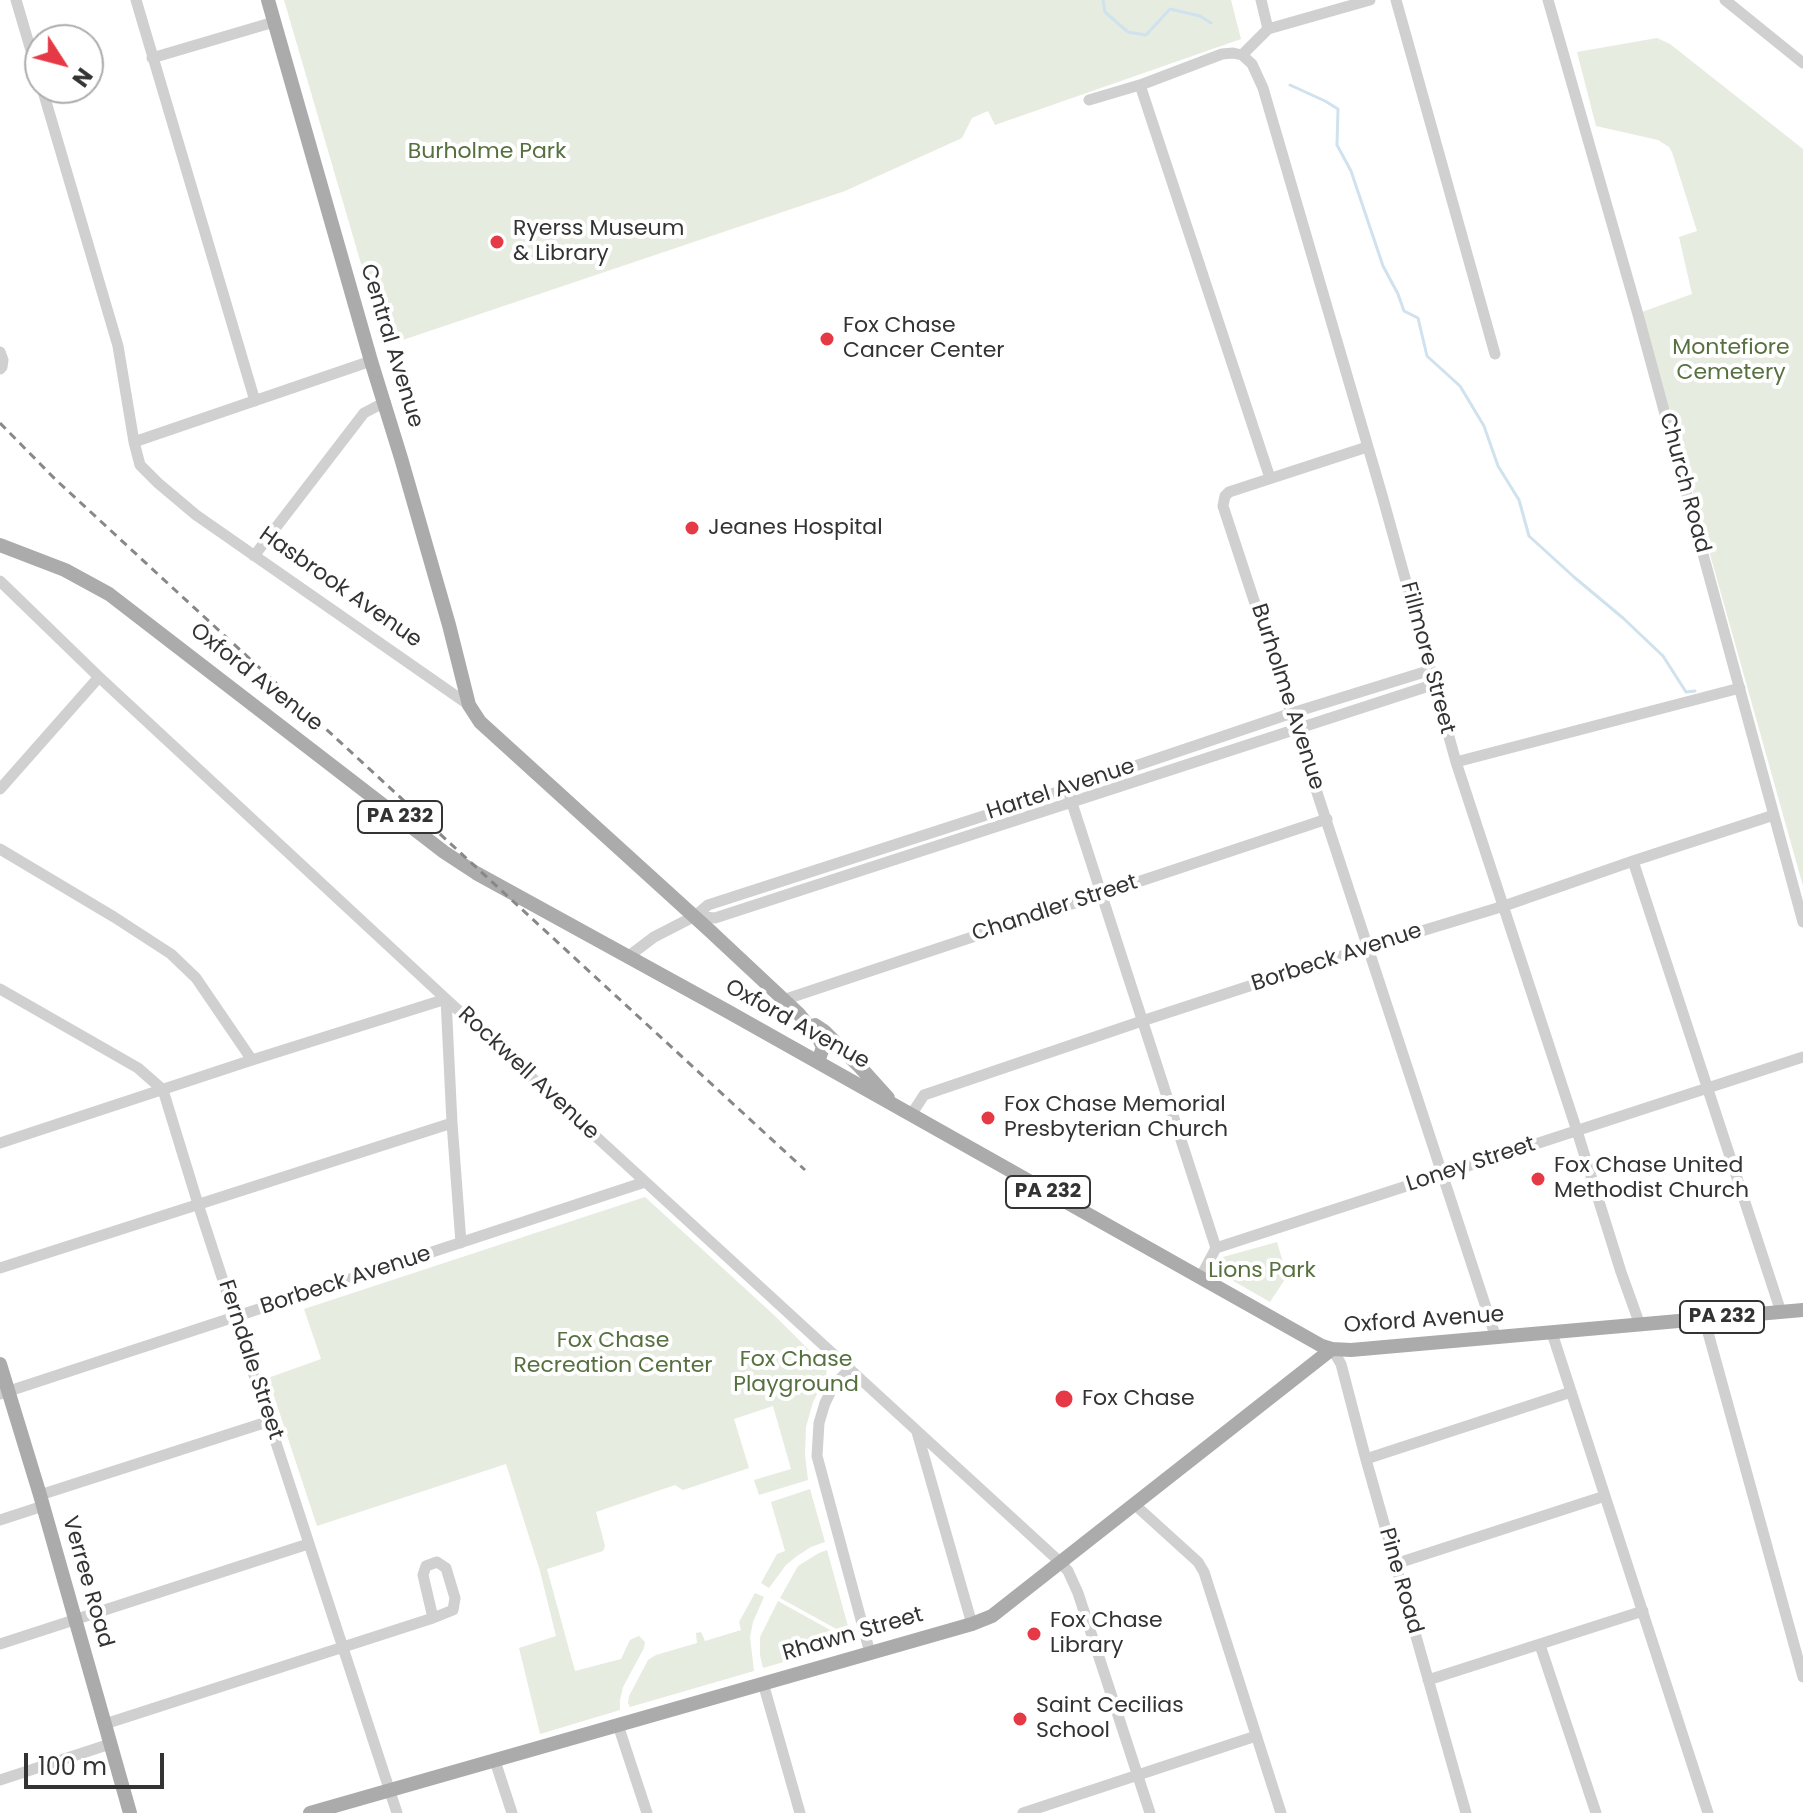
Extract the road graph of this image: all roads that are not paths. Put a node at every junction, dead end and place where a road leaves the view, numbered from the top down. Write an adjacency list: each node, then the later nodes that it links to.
1 (16, 0): 10 (street)
2 (136, 0): 13 (street)
3 (268, 0): 9 (main road, Central Avenue)
4 (1261, 0): 11 (street)
5 (1370, 0): 11 (street)
6 (1396, 0): 19 (street)
7 (1548, 0): 33 (street, Church Road)
8 (1725, 0): 14 (street)
9 (274, 22): 13 (street); 20 (main road, Central Avenue)
10 (24, 27)
11 (1268, 29): 12 (street)
12 (1242, 55): 15 (street); 25 (street, Fillmore Street)
13 (152, 58): 22 (street)
14 (1803, 63)
15 (1140, 85): 16 (street); 26 (street)
16 (1089, 100)
17 (47, 104): 24 (street, Hasbrook Avenue)
18 (0, 352): 21 (street)
19 (1495, 354)
20 (371, 361): 22 (street); 23 (main road, Central Avenue)
21 (0, 369)
22 (255, 401): 24 (street)
23 (385, 402): 28 (street); 34 (main road, Central Avenue)
24 (134, 442): 28 (street, Hasbrook Avenue)
25 (1367, 447): 26 (street, Burholme Avenue); 30 (street, Fillmore Street)
26 (1270, 478): 35 (street, Burholme Avenue)
27 (0, 545): 49 (main road, Oxford Avenue / PA 232)
28 (254, 556): 34 (street, Hasbrook Avenue)
29 (0, 581): 31 (street, Rockwell Avenue)
30 (1431, 670): 32 (street, Fillmore Street); 35 (street, Hartel Avenue)
31 (99, 677): 38 (street); 51 (street, Rockwell Avenue)
32 (1435, 684): 36 (street, Hartel Avenue); 37 (street, Fillmore Street)
33 (1740, 688): 37 (street); 40 (street, Church Road)
34 (469, 705): 46 (main road, Hasbrook Avenue)
35 (1292, 713): 36 (street, Burholme Avenue); 39 (street, Hartel Avenue)
36 (1297, 728): 39 (street, Hartel Avenue); 41 (street, Burholme Avenue)
37 (1456, 762): 45 (street, Fillmore Street)
38 (0, 789)
39 (1069, 795): 44 (street); 46 (street, Hartel Avenue)
40 (1774, 815): 43 (street, Borbeck Avenue); 47 (street, Church Road)
41 (1327, 819): 44 (street, Chandler Street); 48 (street, Burholme Avenue)
42 (0, 849): 56 (street)
43 (1633, 861): 45 (street, Borbeck Avenue); 58 (street)
44 (1101, 894): 52 (street, Chandler Street); 54 (street)
45 (1504, 906): 48 (street, Borbeck Avenue); 63 (street, Fillmore Street)
46 (695, 916): 49 (street, Hartel Avenue); 52 (main road, Hasbrook Avenue)
47 (1803, 922)
48 (1369, 947): 54 (street, Borbeck Avenue); 65 (street, Burholme Avenue)
49 (629, 956): 57 (main road, Oxford Avenue / PA 232)
50 (0, 989): 59 (street)
51 (446, 999): 56 (street); 62 (street); 66 (street, Rockwell Avenue)
52 (783, 1000): 53 (main road, Hasbrook Avenue)
53 (799, 1014): 57 (main road, Hasbrook Avenue); 60 (main road, Hasbrook Avenue)
54 (1142, 1021): 61 (street, Borbeck Avenue); 69 (street)
55 (1803, 1057): 58 (street, Loney Street)
56 (252, 1060): 59 (street)
57 (818, 1062): 60 (main road, Oxford Avenue / PA 232)
58 (1708, 1088): 63 (street, Loney Street); 73 (street)
59 (163, 1090): 64 (street); 67 (street, Ferndale Street)
60 (896, 1107): 61 (main road, Oxford Avenue / PA 232)
61 (911, 1115): 71 (main road, Oxford Avenue / PA 232)
62 (452, 1123): 67 (street); 68 (street)
63 (1577, 1131): 65 (street, Loney Street); 76 (street, Fillmore Street)
64 (0, 1143)
65 (1442, 1174): 69 (street, Loney Street); 78 (street, Burholme Avenue)
66 (645, 1182): 68 (street, Borbeck Avenue); 81 (street, Rockwell Avenue)
67 (198, 1204): 70 (street); 74 (street, Ferndale Street)
68 (461, 1243): 74 (street, Borbeck Avenue)
69 (1216, 1248): 71 (street)
70 (0, 1268)
71 (1200, 1278): 79 (main road, Oxford Avenue / PA 232)
72 (1803, 1310): 73 (main road, PA 232)
73 (1781, 1312): 75 (main road, PA 232)
74 (236, 1317): 83 (street, Borbeck Avenue); 84 (street, Ferndale Street)
75 (1704, 1318): 76 (main road, PA 232); 102 (street)
76 (1640, 1325): 77 (main road, Oxford Avenue / PA 232)
77 (1552, 1333): 78 (main road, Oxford Avenue / PA 232); 82 (street)
78 (1496, 1338): 79 (main road, Oxford Avenue / PA 232)
79 (1332, 1349): 86 (street, Pine Road); 89 (main road, Rhawn Street)
80 (0, 1364): 83 (main road, Verree Road)
81 (850, 1369): 85 (street, Rockwell Avenue); 101 (street)
82 (1571, 1392): 86 (street); 87 (street)
83 (4, 1393): 88 (main road, Verree Road)
84 (270, 1421): 88 (street); 91 (street, Ferndale Street)
85 (917, 1431): 92 (street, Rockwell Avenue); 97 (street)
86 (1366, 1459): 93 (street, Pine Road)
87 (1605, 1496): 93 (street); 94 (street)
88 (42, 1500): 90 (street); 96 (main road, Verree Road)
89 (1134, 1504): 92 (main road, Rhawn Street); 107 (street)
90 (0, 1520)
91 (308, 1544): 96 (street); 100 (street, Ferndale Street)
92 (1060, 1562): 97 (main road, Rhawn Street); 110 (street, Rockwell Avenue)
93 (1395, 1564): 103 (street, Pine Road)
94 (1643, 1611): 99 (street); 124 (street)
95 (433, 1618): 95 (street); 100 (street)
96 (75, 1619): 98 (street); 105 (main road, Verree Road)
97 (972, 1624): 101 (main road, Rhawn Street)
98 (0, 1644)
99 (1540, 1645): 103 (street); 123 (street)
100 (343, 1647): 105 (street); 112 (street, Ferndale Street)
101 (870, 1653): 104 (main road, Rhawn Street)
102 (1803, 1677)
103 (1428, 1680): 122 (street, Pine Road)
104 (763, 1683): 106 (main road, Rhawn Street); 118 (street)
105 (105, 1724): 108 (main road, Verree Road)
106 (618, 1725): 109 (main road, Rhawn Street); 117 (street)
107 (1256, 1736): 110 (street); 121 (street)
108 (110, 1744): 111 (street); 113 (main road, Verree Road)
109 (495, 1761): 112 (main road, Rhawn Street); 116 (street)
110 (1137, 1775): 119 (street); 120 (street, Rockwell Avenue)
111 (0, 1780)
112 (390, 1790): 114 (main road, Rhawn Street); 115 (street, Ferndale Street)
113 (130, 1813)
114 (310, 1813)
115 (397, 1813)
116 (512, 1813)
117 (647, 1813)
118 (800, 1813)
119 (1023, 1813)
120 (1150, 1813)
121 (1281, 1813)
122 (1466, 1813)
123 (1596, 1813)
124 (1708, 1813)

